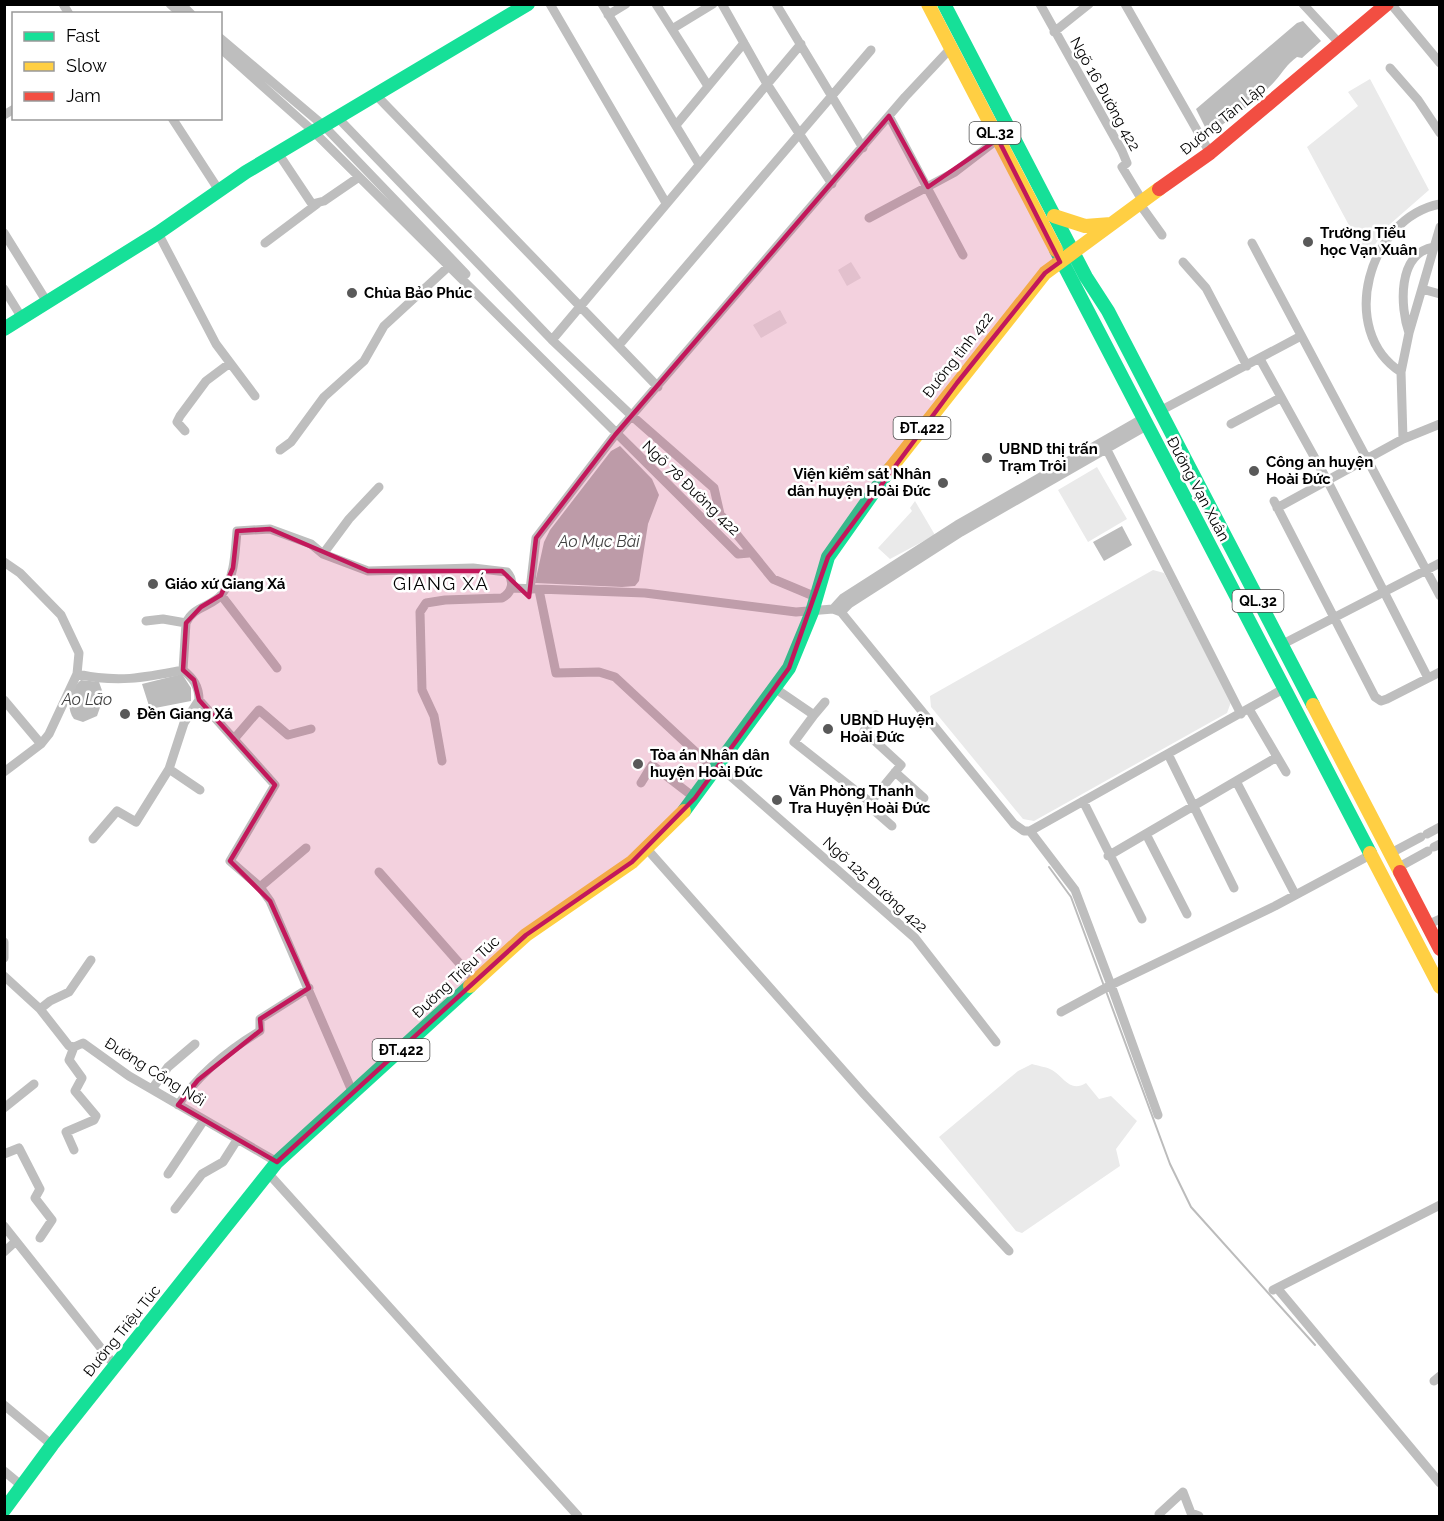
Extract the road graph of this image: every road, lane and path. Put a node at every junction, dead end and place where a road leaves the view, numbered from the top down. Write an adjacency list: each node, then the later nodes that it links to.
1 (528, 4): 30 (main road)
2 (550, 4): 49 (street)
3 (602, 4): 16 (street)
4 (626, 4): 16 (street)
5 (656, 4): 17 (street)
6 (713, 4): 17 (street)
7 (722, 4): 20 (street)
8 (776, 4): 21 (street)
9 (928, 4): 23 (main road, Đường Vạn Xuân / QL.32)
10 (944, 4): 52 (main road, Đường Vạn Xuân / QL.32)
11 (1040, 4): 18 (street, Ngõ 16 Đường 422)
12 (1089, 4): 18 (street, Ngõ 16 Đường 422)
13 (1125, 4): 42 (street)
14 (1303, 4): 22 (street)
15 (1389, 4): 22 (main road, Đường Tân Lập / ĐT.422); 26 (street)
16 (608, 15): 35 (street)
17 (672, 29): 29 (street)
18 (1054, 32): 48 (street, Ngõ 16 Đường 422)
19 (222, 40): 36 (street)
20 (744, 43): 28 (street); 29 (street)
21 (801, 44): 28 (street); 31 (street)
22 (1340, 44): 42 (main road, Đường Tân Lập / ĐT.422)
23 (951, 48): 32 (street); 39 (main road, Đường Vạn Xuân / QL.32)
24 (222, 50): 36 (street)
25 (872, 50): 31 (street)
26 (1440, 63)
27 (1390, 68): 37 (street)
28 (767, 84): 38 (street); 43 (street)
29 (708, 86): 35 (street)
30 (375, 94): 33 (main road); 72 (street)
31 (832, 96): 38 (street); 40 (street)
32 (889, 116): 40 (street); 46 (street)
33 (338, 118): 36 (main road); 77 (street)
34 (173, 120): 47 (street)
35 (677, 124): 43 (street)
36 (318, 129): 41 (main road); 44 (street, Ngõ 78 Đường 422); 67 (street)
37 (1440, 133)
38 (800, 134): 45 (street); 78 (street)
39 (998, 139): 46 (street); 64 (main road, Đường Vạn Xuân / QL.32)
40 (863, 148): 45 (street)
41 (278, 153): 47 (main road); 50 (street)
42 (1210, 153): 48 (main road, Đường Tân Lập / ĐT.422)
43 (699, 164): 49 (street)
44 (359, 177): 50 (street); 66 (street, Ngõ 78 Đường 422)
45 (832, 184): 83 (street)
46 (928, 187): 53 (street); 63 (street)
47 (220, 192): 57 (main road)
48 (1141, 202): 54 (main road, Đường Tân Lập / ĐT.422); 58 (street)
49 (666, 203): 72 (street)
50 (317, 204): 59 (street)
51 (1440, 204): 82 (street)
52 (1054, 216): 54 (main road); 62 (main road, Đường Vạn Xuân / QL.32)
53 (869, 218)
54 (1111, 224): 62 (main road, Đường Tân Lập / ĐT.422)
55 (1440, 227): 61 (street)
56 (4, 233): 71 (street)
57 (158, 233): 71 (main road); 80 (street)
58 (1162, 235)
59 (265, 243)
60 (1252, 243): 76 (street)
61 (1434, 247): 69 (street); 75 (street)
62 (1074, 254): 64 (main road, Đường tỉnh 422 / ĐT.422); 86 (main road, Đường Vạn Xuân / QL.32)
63 (963, 255)
64 (1060, 262): 88 (main road, Đường Vạn Xuân / QL.32); 113 (main road, Đường tỉnh 422 / ĐT.422)
65 (1183, 262): 81 (street)
66 (448, 267): 92 (street, Ngõ 78 Đường 422); 95 (street)
67 (466, 274)
68 (4, 289): 73 (street)
69 (1422, 289): 70 (street); 75 (street)
70 (1440, 294)
71 (47, 302): 73 (main road)
72 (581, 306): 77 (street); 78 (street)
73 (22, 318): 74 (main road)
74 (4, 329)
75 (1410, 333): 82 (street)
76 (1301, 336): 79 (street); 96 (street)
77 (552, 340): 87 (street)
78 (619, 345): 83 (street)
79 (1260, 359): 81 (street); 85 (street)
80 (230, 363): 84 (street); 91 (street)
81 (1247, 366): 86 (street)
82 (1401, 372): 93 (street)
83 (658, 387): 87 (street)
84 (255, 396)
85 (1280, 398): 89 (street); 97 (street)
86 (1158, 412): 101 (main road, Đường Vạn Xuân / QL.32)
87 (632, 416): 92 (street); 99 (street)
88 (1144, 422): 94 (street); 104 (main road, Đường Vạn Xuân / QL.32); 114 (street)
89 (1231, 424)
90 (1440, 424): 93 (street)
91 (185, 431)
92 (615, 435): 100 (street, Ngõ 78 Đường 422); 109 (street)
93 (1403, 439): 96 (street)
94 (1106, 448): 114 (street); 130 (street)
95 (280, 450)
96 (1367, 459): 97 (street); 107 (street)
97 (1327, 480): 110 (street); 116 (street)
98 (379, 487): 103 (street)
99 (720, 514): 100 (street); 102 (street)
100 (710, 527): 102 (street, Ngõ 78 Đường 422)
101 (1229, 545): 104 (main road); 119 (main road, Đường Vạn Xuân / QL.32)
102 (749, 553): 113 (street)
103 (323, 554): 108 (street); 111 (street)
104 (1214, 554): 125 (main road, Đường Vạn Xuân / QL.32)
105 (4, 562): 123 (street)
106 (1440, 563): 107 (street)
107 (1426, 570): 110 (street); 112 (street)
108 (511, 588): 109 (street); 138 (street)
109 (534, 590): 115 (street); 139 (street, Ngõ 125 Đường 422)
110 (1385, 592): 116 (street); 124 (street)
111 (221, 595): 118 (street); 120 (street)
112 (1440, 596)
113 (816, 597): 115 (main road, Đường tỉnh 422 / ĐT.422)
114 (837, 610): 115 (street); 154 (street)
115 (812, 612): 126 (main road, Đường Triệu Túc / ĐT.422)
116 (1334, 618): 119 (street); 124 (street)
117 (146, 621): 118 (street)
118 (186, 623): 121 (street)
119 (1281, 645): 160 (main road, Đường Vạn Xuân / QL.32)
120 (277, 668)
121 (183, 670): 123 (street); 128 (street)
122 (1440, 672): 124 (street)
123 (77, 674): 135 (street)
124 (1428, 678)
125 (1285, 688): 130 (street); 161 (main road, Đường Vạn Xuân / QL.32)
126 (776, 690): 132 (street); 139 (main road, Đường Triệu Túc / ĐT.422)
127 (4, 700): 135 (street)
128 (199, 700): 134 (street); 140 (street)
129 (825, 702): 132 (street)
130 (1245, 711): 136 (street); 137 (street)
131 (876, 715): 142 (street)
132 (814, 716): 150 (street)
133 (311, 729): 134 (street)
134 (234, 739): 165 (street)
135 (41, 744): 141 (street)
136 (1168, 754): 149 (street); 151 (street)
137 (1277, 757): 143 (street); 144 (street)
138 (442, 761)
139 (716, 768): 147 (main road, Đường Triệu Túc / ĐT.422); 182 (street, Ngõ 125 Đường 422)
140 (170, 769): 146 (street); 156 (street)
141 (4, 771)
142 (895, 772): 148 (street); 150 (street)
143 (1286, 772)
144 (1236, 781): 151 (street); 167 (street)
145 (641, 783): 147 (street)
146 (200, 790)
147 (695, 798): 159 (main road, Đường Triệu Túc / ĐT.422)
148 (924, 798)
149 (1083, 801): 154 (street); 162 (street)
150 (870, 802): 152 (street)
151 (1195, 805): 155 (street); 166 (street)
152 (892, 826)
153 (1440, 827): 160 (street)
154 (1030, 831): 177 (street)
155 (1146, 834): 162 (street); 168 (street)
156 (93, 839)
157 (306, 848): 165 (street)
158 (1434, 848): 163 (street)
159 (646, 849): 176 (main road, Đường Triệu Túc / ĐT.422); 203 (street)
160 (1390, 853): 163 (main road, Đường Vạn Xuân / QL.32)
161 (1372, 854): 167 (street); 178 (main road, Đường Vạn Xuân / QL.32)
162 (1108, 856): 169 (street)
163 (1399, 867): 170 (main road, Đường Vạn Xuân / QL.32)
164 (379, 872): 176 (street)
165 (260, 887): 179 (street)
166 (1234, 888)
167 (1295, 894): 177 (street)
168 (1187, 914)
169 (1142, 919)
170 (1433, 922): 172 (main road, Đường Vạn Xuân / QL.32)
171 (4, 942): 173 (street)
172 (1440, 949)
173 (4, 958)
174 (91, 960): 180 (street)
175 (4, 976): 180 (street)
176 (475, 981): 187 (main road, Đường Triệu Túc / ĐT.422)
177 (1111, 985): 181 (street); 190 (street)
178 (1440, 987)
179 (309, 988): 187 (street); 188 (street)
180 (40, 1010): 184 (street)
181 (1061, 1012)
182 (996, 1042)
183 (195, 1044): 186 (street)
184 (74, 1047): 186 (street, Đường Cổng Nổi); 193 (street)
185 (34, 1084): 189 (street)
186 (152, 1089): 188 (street, Đường Cổng Nổi)
187 (352, 1091): 195 (main road, Đường Triệu Túc / ĐT.422)
188 (178, 1105): 191 (street, Đường Cổng Nổi)
189 (4, 1108)
190 (1158, 1115)
191 (204, 1120): 192 (street, Đường Cổng Nổi); 197 (street)
192 (237, 1140): 195 (street, Đường Cổng Nổi); 199 (street)
193 (74, 1150)
194 (4, 1154): 201 (street)
195 (277, 1162): 196 (main road, Đường Triệu Túc / ĐT.422)
196 (268, 1173): 205 (main road, Đường Triệu Túc / ĐT.422); 212 (street)
197 (168, 1174)
198 (1440, 1205): 209 (street)
199 (175, 1209)
200 (4, 1226): 202 (street)
201 (40, 1238)
202 (16, 1241): 204 (street); 205 (street)
203 (1009, 1251)
204 (4, 1252)
205 (116, 1367): 207 (main road, Đường Triệu Túc / ĐT.422)
206 (4, 1405): 207 (street)
207 (52, 1445): 210 (main road, Đường Triệu Túc / ĐT.422)
208 (4, 1471): 210 (street)
209 (1440, 1483)
210 (22, 1486): 211 (main road, Đường Triệu Túc / ĐT.422)
211 (4, 1510)
212 (578, 1516)
213 (1159, 1516): 214 (street)
214 (1200, 1516)

